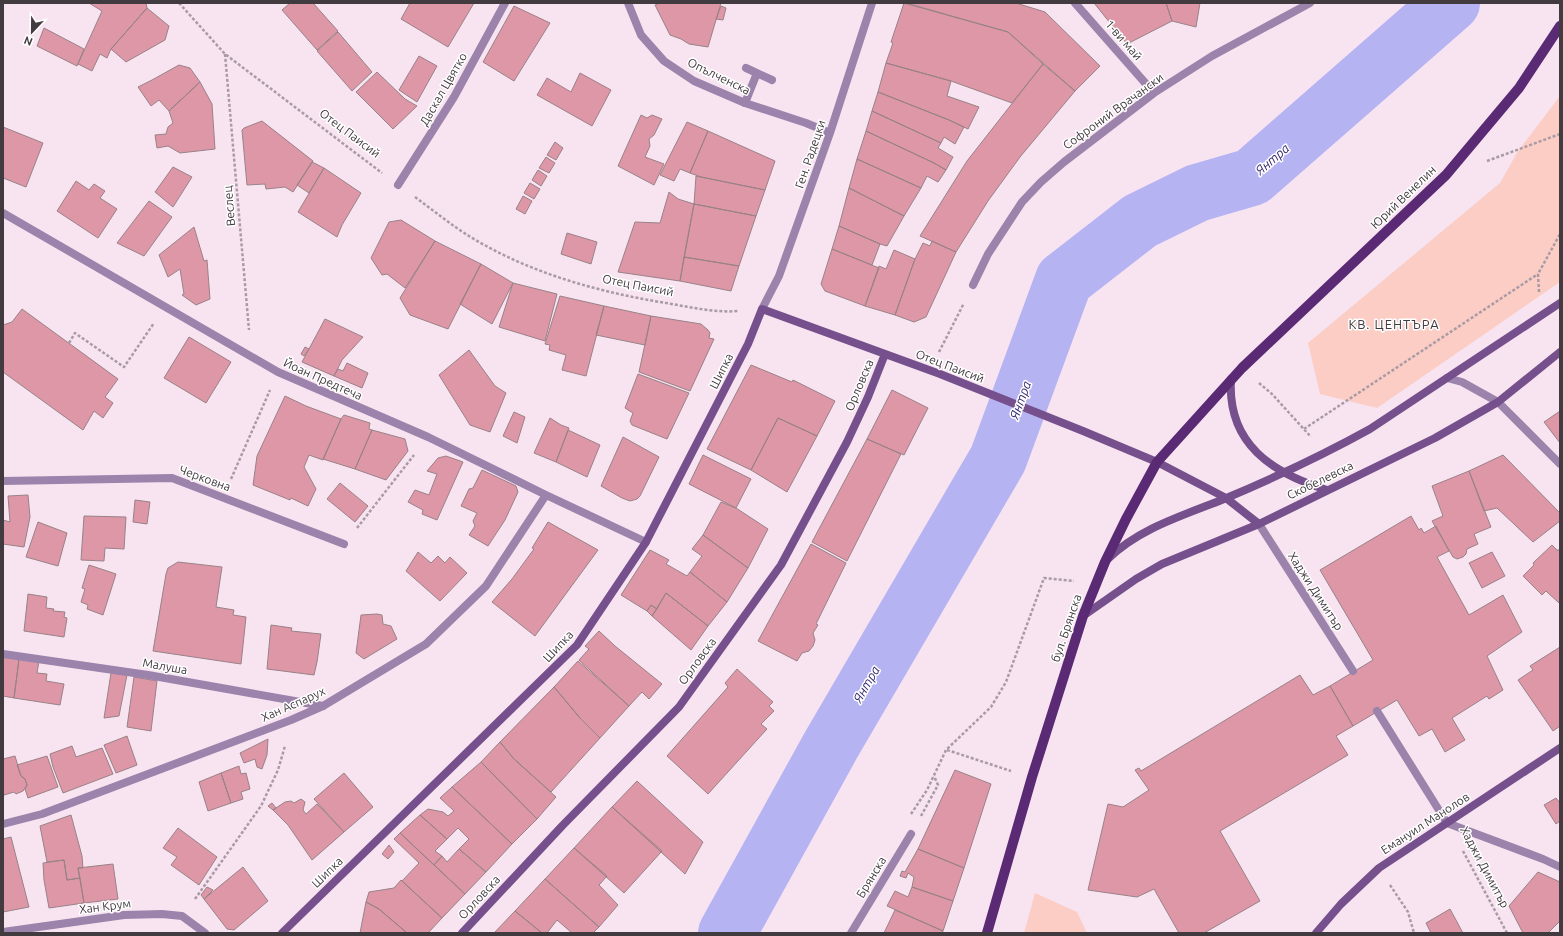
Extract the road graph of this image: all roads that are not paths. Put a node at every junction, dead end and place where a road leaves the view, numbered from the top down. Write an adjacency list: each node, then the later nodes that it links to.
1 (505, 3): 13 (street, Даскал Цвятко)
2 (628, 3): 11 (street, Опълченска)
3 (872, 3): 12 (street, Ген. Радецки)
4 (1075, 3): 10 (street, 1-ви май)
5 (1310, 3): 10 (street, Софроний Врачански)
6 (1560, 26): 20 (main road, Юрий Венелин)
7 (746, 68): 8 (street)
8 (757, 73): 9 (street); 11 (street)
9 (772, 80)
10 (1154, 93): 15 (street, Софроний Врачански)
11 (745, 103): 12 (street, Опълченска)
12 (830, 133): 17 (street, Ген. Радецки)
13 (398, 185)
14 (3, 213): 29 (street, Йоан Предтеча)
15 (974, 285)
16 (1560, 303): 21 (street, Скобелевска)
17 (762, 309): 19 (street, Отец Паисий); 32 (street, Шипка)
18 (1560, 352): 23 (street, Скобелевска)
19 (885, 354): 24 (street, Отец Паисий); 48 (street, Орловска)
20 (1242, 368): 22 (main road, бул. Брянска)
21 (1447, 378): 23 (street); 26 (street, Скобелевска)
22 (1231, 379): 24 (main road, бул. Брянска); 26 (street)
23 (1498, 402): 25 (street); 28 (street, Скобелевска)
24 (1157, 462): 30 (street, Отец Паисий); 34 (main road, бул. Брянска)
25 (1560, 464)
26 (1283, 472): 28 (street); 30 (street, Скобелевска)
27 (3, 481): 33 (street, Черковна)
28 (1327, 490): 31 (street, Скобелевска)
29 (546, 495): 32 (street, Йоан Предтеча); 38 (street, Хан Аспарух)
30 (1226, 498): 31 (street, Отец Паисий); 34 (street, Скобелевска)
31 (1259, 524): 35 (street, Скобелевска); 37 (street, Хаджи Димитър)
32 (646, 542): 47 (street, Шипка)
33 (344, 544)
34 (1105, 562): 35 (main road, бул. Брянска)
35 (1083, 616): 50 (main road, бул. Брянска)
36 (3, 654): 38 (street, Малуша)
37 (1353, 671)
38 (323, 706): 42 (street, Хан Аспарух)
39 (1377, 711): 41 (street, Хаджи Димитър)
40 (1560, 748): 41 (street, Емануил Манолов)
41 (1447, 823): 44 (street); 51 (street, Емануил Манолов)
42 (3, 824)
43 (911, 834): 49 (street, Брянска)
44 (1560, 867)
45 (3, 932): 46 (street, Хан Крум)
46 (205, 933)
47 (282, 933)
48 (462, 933)
49 (851, 933)
50 (987, 933)
51 (1316, 933)

